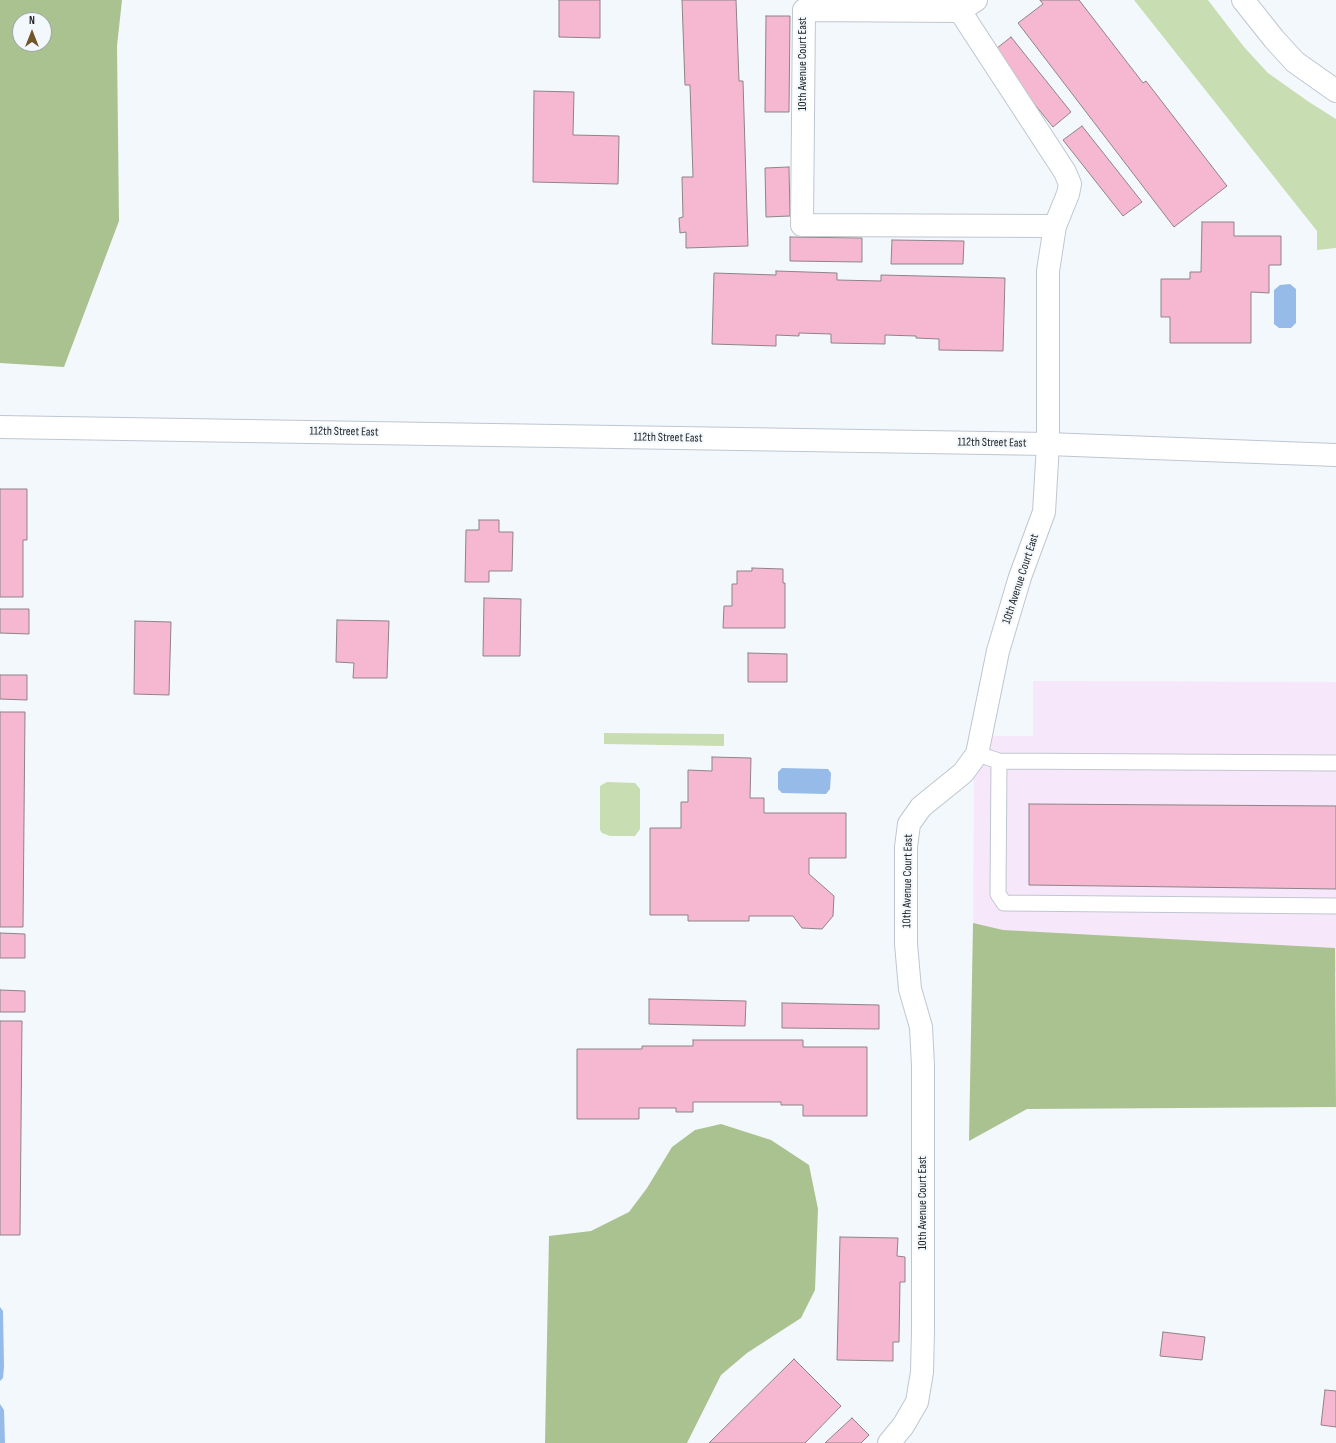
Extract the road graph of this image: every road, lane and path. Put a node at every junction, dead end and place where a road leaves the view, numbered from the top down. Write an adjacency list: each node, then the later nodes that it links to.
1 (1243, 0): 3 (street)
2 (968, 6): 4 (street, 10th Avenue Court East); 4 (street, 10th Avenue Court East)
3 (1336, 90)
4 (1054, 226): 6 (street, 10th Avenue Court East)
5 (0, 427): 6 (street, 112th Street East)
6 (1048, 444): 7 (street, 112th Street East); 8 (street, 10th Avenue Court East)
7 (1336, 455)
8 (977, 754): 9 (lane); 12 (street, 10th Avenue Court East)
9 (999, 761): 10 (lane); 11 (lane)
10 (1336, 763)
11 (1336, 906)
12 (889, 1443)

